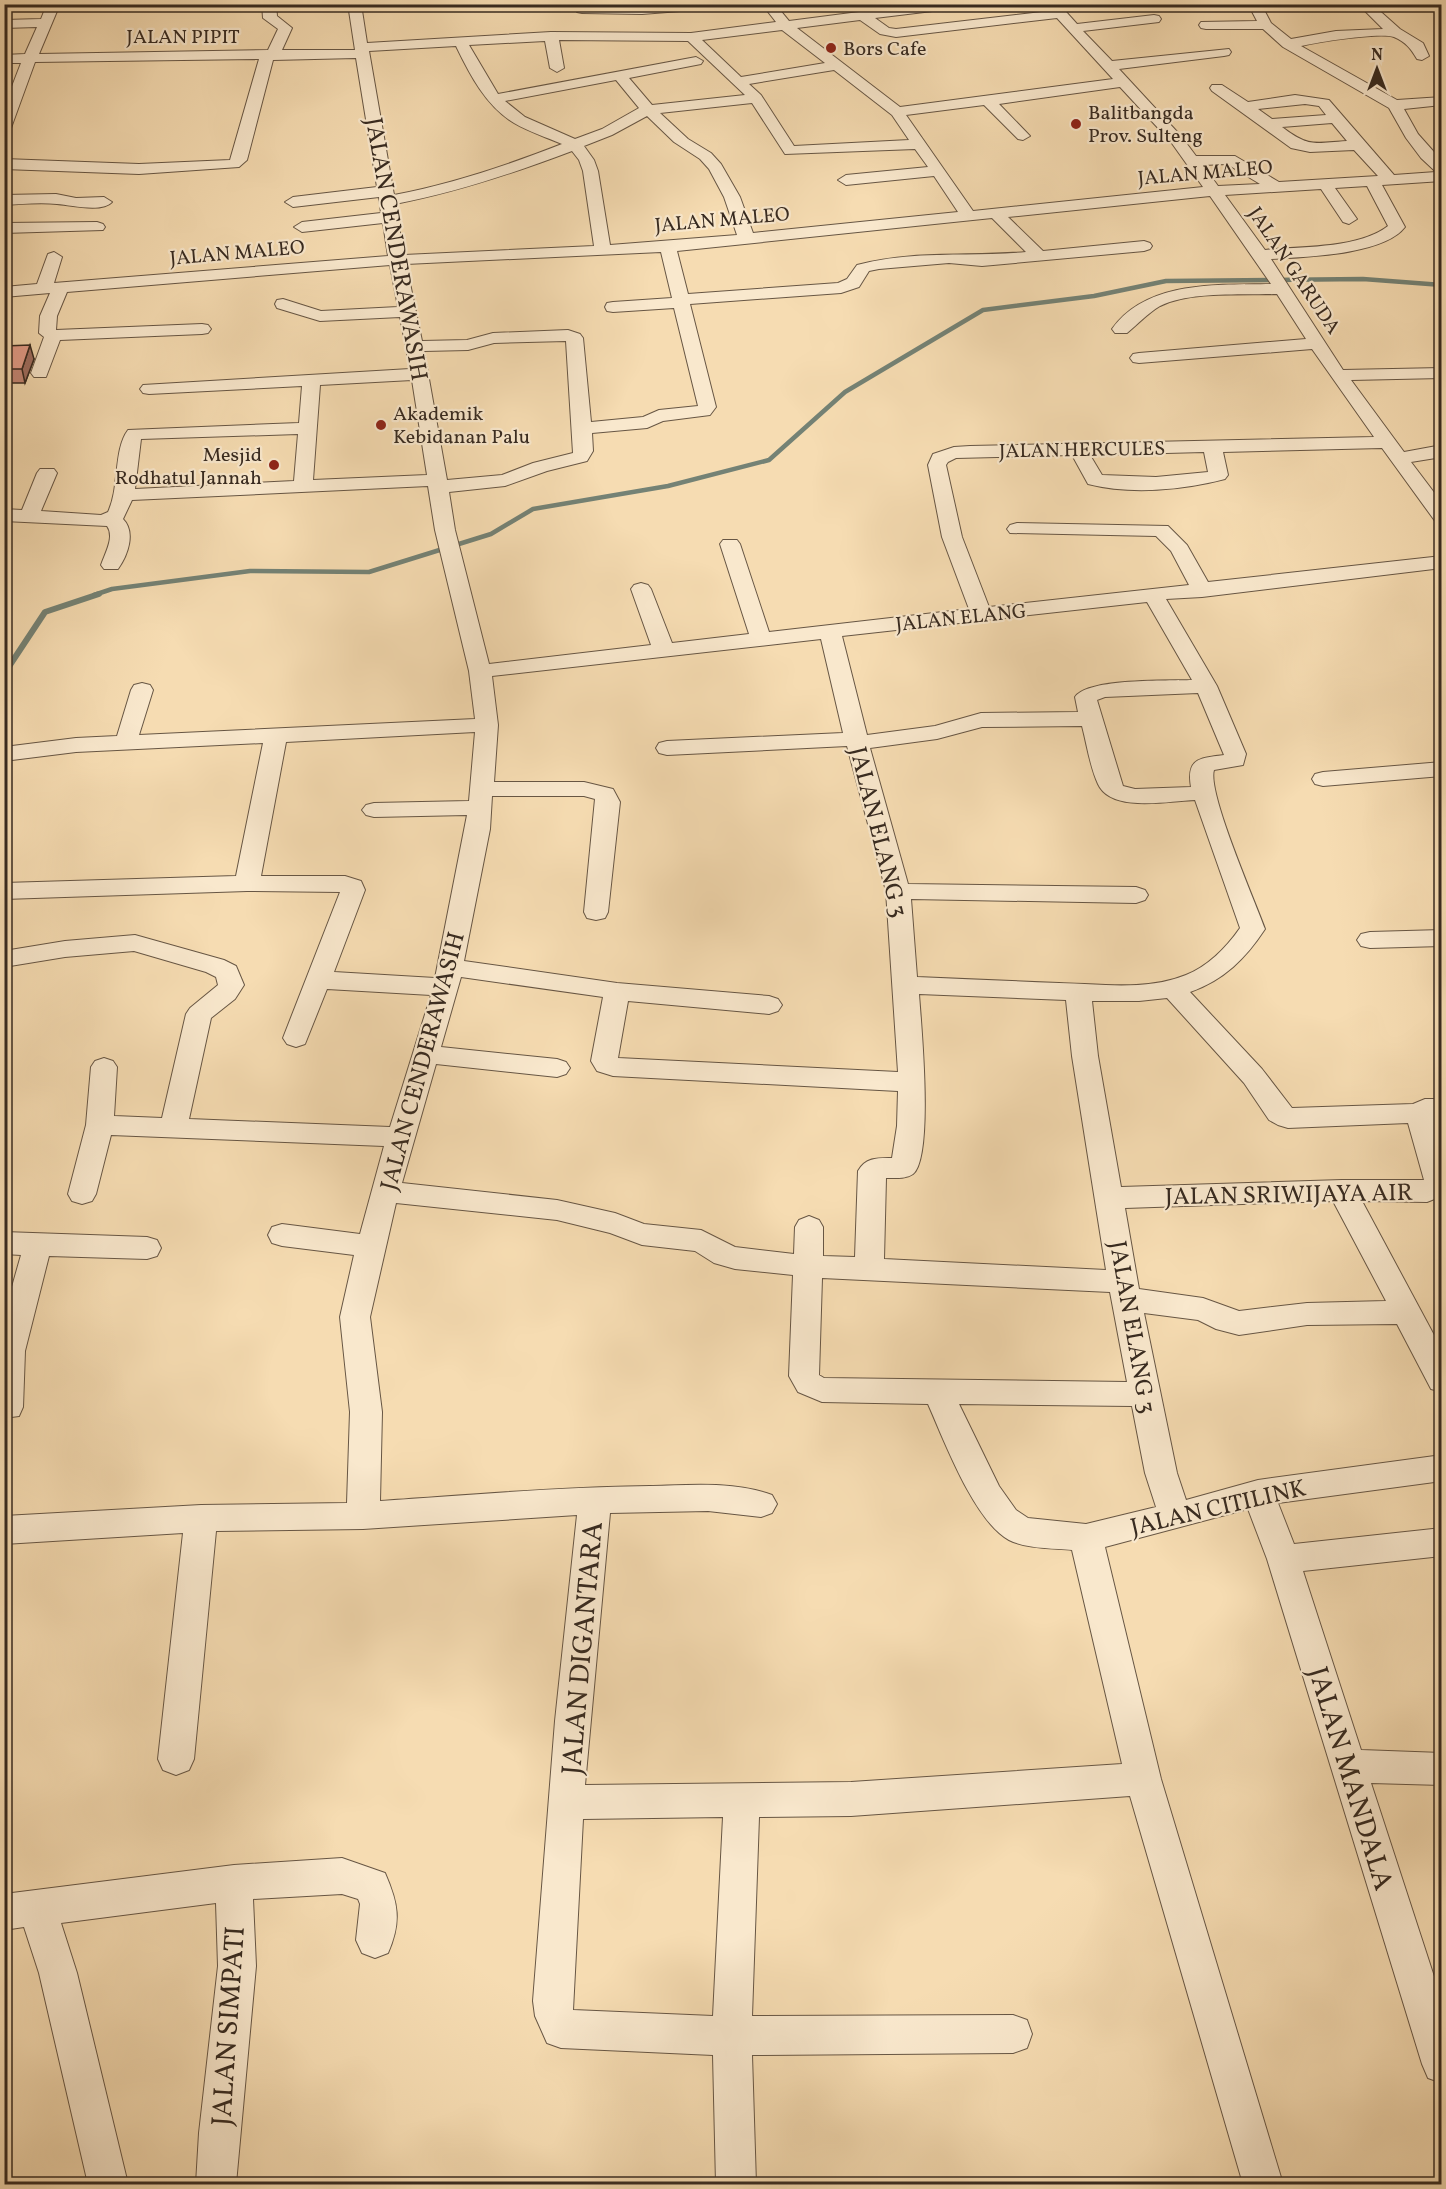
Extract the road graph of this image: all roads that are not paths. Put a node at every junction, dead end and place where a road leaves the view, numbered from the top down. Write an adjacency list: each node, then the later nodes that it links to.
1 (54, 4): 19 (street)
2 (269, 4): 33 (street)
3 (354, 4): 31 (street, JALAN CENDERAWASIH)
4 (483, 4): 5 (street)
5 (523, 4)
6 (577, 4): 14 (street)
7 (718, 4): 14 (street)
8 (768, 4): 23 (street)
9 (957, 4): 15 (street, JALAN PIPIT)
10 (1212, 4): 13 (street)
11 (1254, 4): 22 (street)
12 (1364, 4): 25 (street)
13 (1197, 5)
14 (641, 8): 28 (street)
15 (880, 8): 17 (street, JALAN PIPIT)
16 (1055, 9): 17 (street); 24 (street, JALAN GARUDA)
17 (862, 15): 23 (street, JALAN PIPIT)
18 (1154, 19): 24 (street)
19 (45, 23): 20 (street); 35 (street)
20 (4, 24)
21 (1206, 25): 22 (street)
22 (1266, 25): 30 (street)
23 (786, 26): 27 (street, JALAN PIPIT); 38 (street)
24 (1074, 28): 39 (street, JALAN GARUDA)
25 (1395, 32): 30 (street); 34 (street)
26 (551, 36): 28 (street, JALAN PIPIT); 29 (street, JALAN PIPIT); 40 (street)
27 (691, 36): 28 (street, JALAN PIPIT); 42 (street)
28 (654, 38)
29 (461, 42): 31 (street, JALAN PIPIT); 47 (street)
30 (1288, 44): 50 (street)
31 (361, 50): 33 (street, JALAN PIPIT); 74 (street, JALAN CENDERAWASIH)
32 (1224, 52): 39 (street)
33 (270, 56): 35 (street, JALAN PIPIT); 62 (street)
34 (1422, 56)
35 (31, 58): 36 (street, JALAN PIPIT); 45 (street)
36 (4, 60)
37 (696, 61): 41 (street)
38 (839, 65): 42 (street); 53 (street)
39 (1109, 66): 43 (street, JALAN GARUDA)
40 (557, 68)
41 (619, 75): 47 (street); 52 (street)
42 (740, 81): 46 (street)
43 (1124, 82): 48 (street); 61 (street, JALAN GARUDA)
44 (1217, 88): 51 (street)
45 (11, 92): 56 (street)
46 (756, 98): 52 (street); 58 (street)
47 (494, 99): 60 (street)
48 (987, 100): 53 (street); 57 (street)
49 (1442, 101): 50 (street)
50 (1395, 105): 64 (street)
51 (1246, 107): 54 (street); 55 (street)
52 (647, 110): 60 (street); 81 (street)
53 (897, 112): 58 (street)
54 (1337, 118): 55 (street); 59 (street)
55 (1269, 124): 59 (street)
56 (4, 128)
57 (1023, 136)
58 (920, 144): 63 (street)
59 (1358, 145): 66 (street)
60 (573, 146): 74 (street); 84 (street)
61 (1192, 161): 69 (street); 70 (street, JALAN GARUDA)
62 (4, 164)
63 (938, 171): 65 (street); 76 (street)
64 (1439, 178): 66 (street, JALAN MALEO)
65 (846, 180)
66 (1390, 180): 67 (street, JALAN MALEO)
67 (1372, 181): 68 (street, JALAN MALEO); 85 (street)
68 (1325, 184): 69 (street, JALAN MALEO); 77 (street)
69 (1276, 187): 70 (street, JALAN MALEO)
70 (1214, 190): 75 (street, JALAN MALEO); 85 (street, JALAN GARUDA)
71 (4, 200): 72 (street)
72 (104, 202)
73 (293, 202): 74 (street)
74 (388, 203): 79 (street); 88 (street, JALAN CENDERAWASIH)
75 (997, 214): 76 (street, JALAN MALEO); 86 (street)
76 (969, 216): 81 (street, JALAN MALEO)
77 (1349, 219)
78 (97, 227): 80 (street)
79 (302, 227)
80 (4, 228)
81 (746, 238): 83 (street, JALAN MALEO)
82 (1144, 246): 86 (street)
83 (668, 247): 84 (street, JALAN MALEO); 92 (street)
84 (603, 250): 88 (street, JALAN MALEO)
85 (1260, 255): 89 (street, JALAN GARUDA)
86 (1039, 256): 92 (street)
87 (54, 257): 90 (street)
88 (397, 260): 90 (street, JALAN MALEO); 95 (street, JALAN CENDERAWASIH)
89 (1277, 281): 97 (street); 99 (street, JALAN GARUDA)
90 (53, 288): 91 (street, JALAN MALEO); 98 (street)
91 (4, 292)
92 (680, 302): 94 (street); 110 (street)
93 (284, 304): 95 (street)
94 (613, 308)
95 (407, 312): 100 (street, JALAN CENDERAWASIH)
96 (202, 329): 98 (street)
97 (1120, 329)
98 (53, 334): 102 (street)
99 (1317, 343): 101 (street); 105 (street, JALAN GARUDA)
100 (414, 346): 104 (street, JALAN CENDERAWASIH); 110 (street)
101 (1139, 358)
102 (40, 373)
103 (1442, 373): 105 (street)
104 (420, 374): 106 (street); 118 (street, JALAN CENDERAWASIH)
105 (1338, 375): 112 (street, JALAN GARUDA)
106 (311, 381): 107 (street); 109 (street)
107 (170, 387): 108 (street); 111 (street)
108 (149, 388)
109 (306, 428): 111 (street); 119 (street)
110 (582, 428): 118 (street)
111 (165, 432): 120 (street)
112 (1387, 442): 113 (street, JALAN HERCULES); 116 (street, JALAN GARUDA)
113 (1213, 447): 114 (street, JALAN HERCULES); 114 (street)
114 (1078, 450): 132 (street, JALAN HERCULES)
115 (1442, 451): 116 (street)
116 (1399, 458): 123 (street, JALAN GARUDA)
117 (47, 473): 122 (street)
118 (436, 484): 119 (street); 136 (street, JALAN CENDERAWASIH)
119 (303, 486): 120 (street)
120 (124, 495): 124 (street)
121 (4, 515): 122 (street)
122 (29, 517): 124 (street)
123 (1442, 517)
124 (112, 519): 128 (street)
125 (1017, 529): 130 (street)
126 (730, 544): 134 (street)
127 (1442, 562): 130 (street, JALAN ELANG)
128 (111, 565)
129 (640, 589): 135 (street)
130 (1202, 591): 131 (street, JALAN ELANG)
131 (1154, 596): 132 (street, JALAN ELANG); 137 (street)
132 (981, 614): 133 (street, JALAN ELANG)
133 (830, 632): 134 (street, JALAN ELANG); 142 (street, JALAN ELANG 3)
134 (760, 640): 135 (street, JALAN ELANG)
135 (664, 651): 136 (street, JALAN ELANG)
136 (480, 671): 140 (street, JALAN CENDERAWASIH)
137 (1206, 686): 139 (street); 148 (street)
138 (142, 690): 143 (street)
139 (1091, 719): 142 (street); 148 (street)
140 (487, 725): 141 (street); 149 (street, JALAN CENDERAWASIH)
141 (276, 735): 143 (street); 151 (street)
142 (857, 741): 144 (street); 153 (street, JALAN ELANG 3)
143 (126, 742): 145 (street)
144 (667, 748)
145 (4, 754)
146 (1439, 775): 147 (street)
147 (1323, 778)
148 (1203, 793): 162 (street)
149 (481, 798): 150 (street); 155 (street); 159 (street, JALAN CENDERAWASIH)
150 (374, 810)
151 (247, 883): 152 (street); 160 (street)
152 (4, 891)
153 (898, 891): 154 (street); 161 (street, JALAN ELANG 3)
154 (1136, 895)
155 (596, 912)
156 (1442, 938): 157 (street)
157 (1371, 940)
158 (4, 959): 173 (street)
159 (448, 977): 160 (street); 163 (street); 167 (street, JALAN CENDERAWASIH)
160 (318, 980): 166 (street)
161 (906, 985): 164 (street); 170 (street, JALAN ELANG 3)
162 (1174, 990): 164 (street); 171 (street)
163 (617, 991): 165 (street); 170 (street)
164 (1078, 992): 178 (street, JALAN ELANG 3)
165 (770, 1005)
166 (296, 1038)
167 (426, 1054): 169 (street); 174 (street, JALAN CENDERAWASIH)
168 (105, 1067): 172 (street)
169 (557, 1068)
170 (911, 1082): 186 (street, JALAN ELANG 3)
171 (1430, 1111): 175 (street, JALAN SRIWIJAYA AIR)
172 (100, 1125): 173 (street); 177 (street)
173 (174, 1127): 174 (street)
174 (401, 1137): 176 (street, JALAN CENDERAWASIH)
175 (1342, 1190): 178 (street, JALAN SRIWIJAYA AIR); 188 (street)
176 (386, 1192): 183 (street, JALAN CENDERAWASIH); 185 (street)
177 (82, 1194)
178 (1110, 1198): 187 (street, JALAN ELANG 3)
179 (809, 1227): 185 (street)
180 (282, 1235): 183 (street)
181 (4, 1243): 182 (street)
182 (38, 1244): 184 (street); 192 (street)
183 (371, 1246): 197 (street, JALAN CENDERAWASIH)
184 (147, 1248)
185 (807, 1266): 186 (street); 190 (street)
186 (869, 1269): 187 (street)
187 (1125, 1290): 188 (street); 191 (street, JALAN ELANG 3)
188 (1406, 1312): 189 (street)
189 (1442, 1380)
190 (938, 1391): 191 (street); 201 (street, JALAN CITILINK)
191 (1144, 1394): 198 (street, JALAN ELANG 3)
192 (8, 1407)
193 (1441, 1469): 194 (street, JALAN CITILINK)
194 (1258, 1493): 198 (street, JALAN CITILINK); 203 (street, JALAN MANDALA)
195 (595, 1500): 196 (street); 197 (street, JALAN DIGANTARA); 209 (street, JALAN DIGANTARA)
196 (761, 1504)
197 (363, 1516): 199 (street, JALAN DIGANTARA)
198 (1175, 1516): 201 (street, JALAN CITILINK)
199 (201, 1518): 200 (street, JALAN DIGANTARA); 204 (street)
200 (4, 1530)
201 (1086, 1538): 207 (street)
202 (1442, 1542): 203 (street)
203 (1284, 1559): 205 (street, JALAN MANDALA)
204 (176, 1759)
205 (1348, 1766): 206 (street); 215 (street, JALAN MANDALA)
206 (1442, 1769)
207 (1143, 1779): 208 (street); 219 (street)
208 (742, 1801): 209 (street); 214 (street)
209 (567, 1803): 214 (street, JALAN DIGANTARA)
210 (234, 1883): 211 (street); 212 (street); 217 (street, JALAN SIMPATI)
211 (20, 1910): 216 (street)
212 (375, 1940)
213 (1013, 2034): 214 (street)
214 (732, 2036): 218 (street)
215 (1442, 2064)
216 (108, 2184)
217 (216, 2184)
218 (736, 2184)
219 (1263, 2184)

